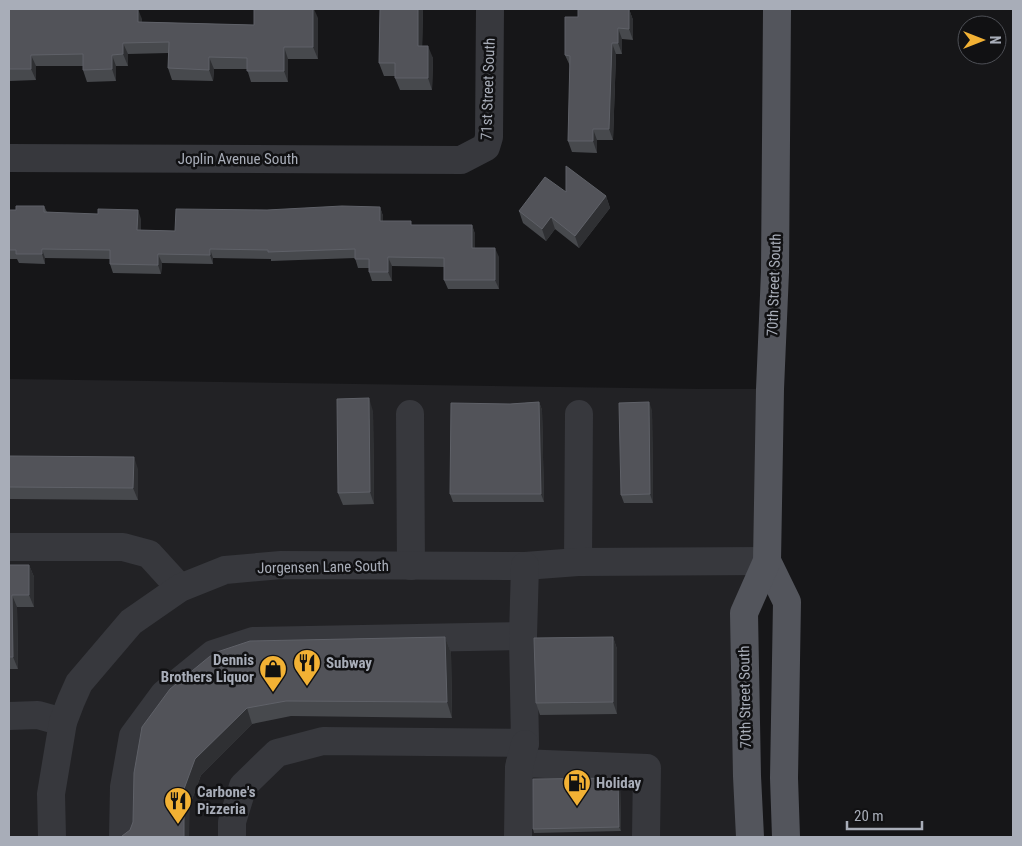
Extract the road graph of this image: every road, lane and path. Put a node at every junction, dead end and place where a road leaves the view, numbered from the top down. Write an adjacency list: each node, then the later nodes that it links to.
1 (490, 9): 3 (street, 71st Street South)
2 (777, 9): 9 (main road, 70th Street South)
3 (466, 157): 4 (street, Joplin Avenue South)
4 (9, 158)
5 (410, 414): 10 (street)
6 (579, 414): 8 (street)
7 (9, 547): 12 (street)
8 (578, 562): 9 (street, Jorgensen Lane South); 11 (street, Jorgensen Lane South)
9 (767, 562): 22 (main road, 70th Street South); 23 (main road, 70th Street South)
10 (411, 566): 11 (street, Jorgensen Lane South); 12 (street, Jorgensen Lane South)
11 (525, 566): 13 (street)
12 (180, 588): 15 (street, Jorgensen Lane South)
13 (523, 636): 16 (street); 18 (street)
14 (9, 716): 15 (street)
15 (64, 722): 17 (street, Jorgensen Lane South)
16 (523, 753): 19 (street); 20 (street); 21 (street)
17 (52, 837)
18 (122, 837)
19 (232, 837)
20 (518, 837)
21 (646, 837)
22 (750, 837)
23 (786, 837)

